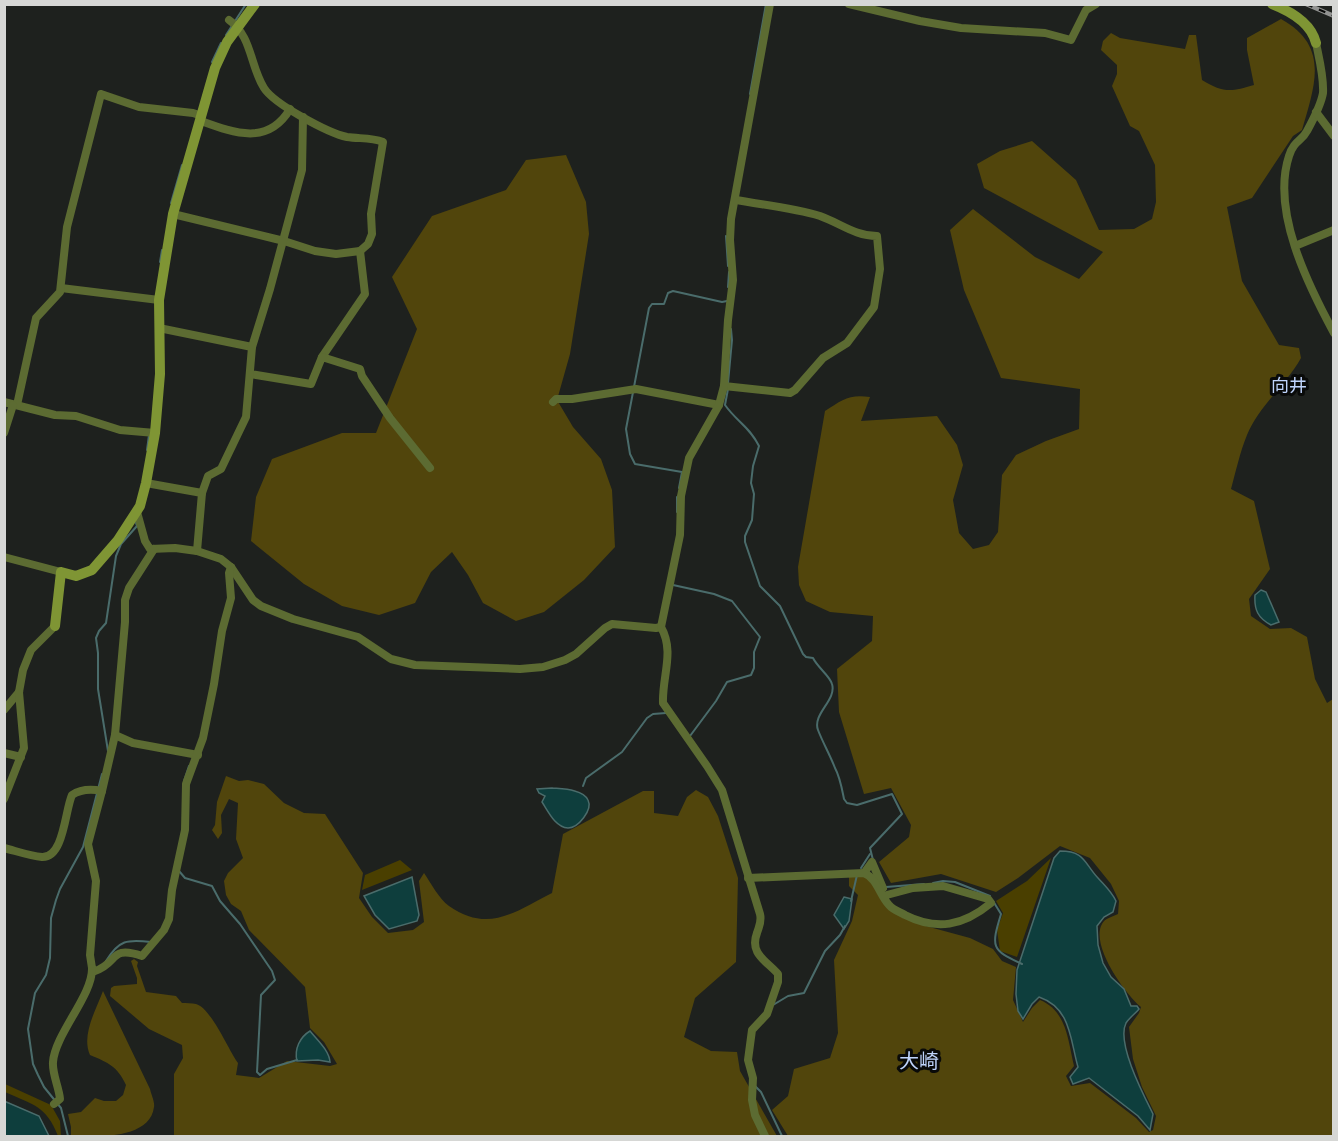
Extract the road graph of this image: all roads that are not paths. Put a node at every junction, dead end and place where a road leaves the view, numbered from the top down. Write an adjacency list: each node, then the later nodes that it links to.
1 (255, 4): 6 (street)
2 (770, 4): 13 (street)
3 (849, 4): 4 (street)
4 (1096, 4)
5 (1272, 4): 7 (street)
6 (233, 23): 8 (street); 10 (street)
7 (1316, 43): 9 (street)
8 (290, 109): 10 (street); 11 (street)
9 (1316, 112): 12 (street); 17 (street)
10 (199, 116): 14 (street); 19 (street)
11 (303, 117): 16 (street); 18 (street)
12 (1334, 136)
13 (736, 200): 26 (street); 26 (street)
14 (173, 214): 16 (street); 20 (street)
15 (1334, 230): 17 (street)
16 (284, 241): 18 (street); 23 (street)
17 (1295, 246): 22 (street)
18 (360, 252): 24 (street)
19 (61, 288): 20 (street); 29 (street)
20 (156, 300): 21 (street)
21 (159, 328): 23 (street); 31 (street)
22 (1334, 333)
23 (252, 347): 25 (street)
24 (322, 357): 25 (street); 33 (street)
25 (250, 374): 35 (street)
26 (727, 386): 30 (street)
27 (4, 402): 29 (street)
28 (553, 402): 30 (street)
29 (15, 405): 31 (street); 32 (street)
30 (719, 405): 43 (street)
31 (151, 432): 34 (street)
32 (4, 433)
33 (430, 468)
34 (146, 483): 35 (street); 36 (street)
35 (202, 493): 38 (street)
36 (134, 515): 37 (street); 41 (street)
37 (154, 550): 38 (street); 46 (street)
38 (197, 551): 40 (street)
39 (4, 557): 41 (street)
40 (231, 567): 43 (street); 48 (street)
41 (61, 572): 42 (street)
42 (55, 626): 44 (street)
43 (661, 627): 54 (street)
44 (19, 692): 45 (street); 49 (street)
45 (4, 710)
46 (115, 735): 48 (street); 50 (street)
47 (4, 753): 49 (street)
48 (198, 755): 56 (street)
49 (21, 757): 51 (street)
50 (99, 791): 52 (street); 56 (street)
51 (6, 795)
52 (4, 848)
53 (864, 873): 54 (street); 55 (street); 55 (street)
54 (748, 878): 58 (street)
55 (886, 894): 55 (street)
56 (92, 968): 57 (street)
57 (56, 1102)
58 (765, 1137)

